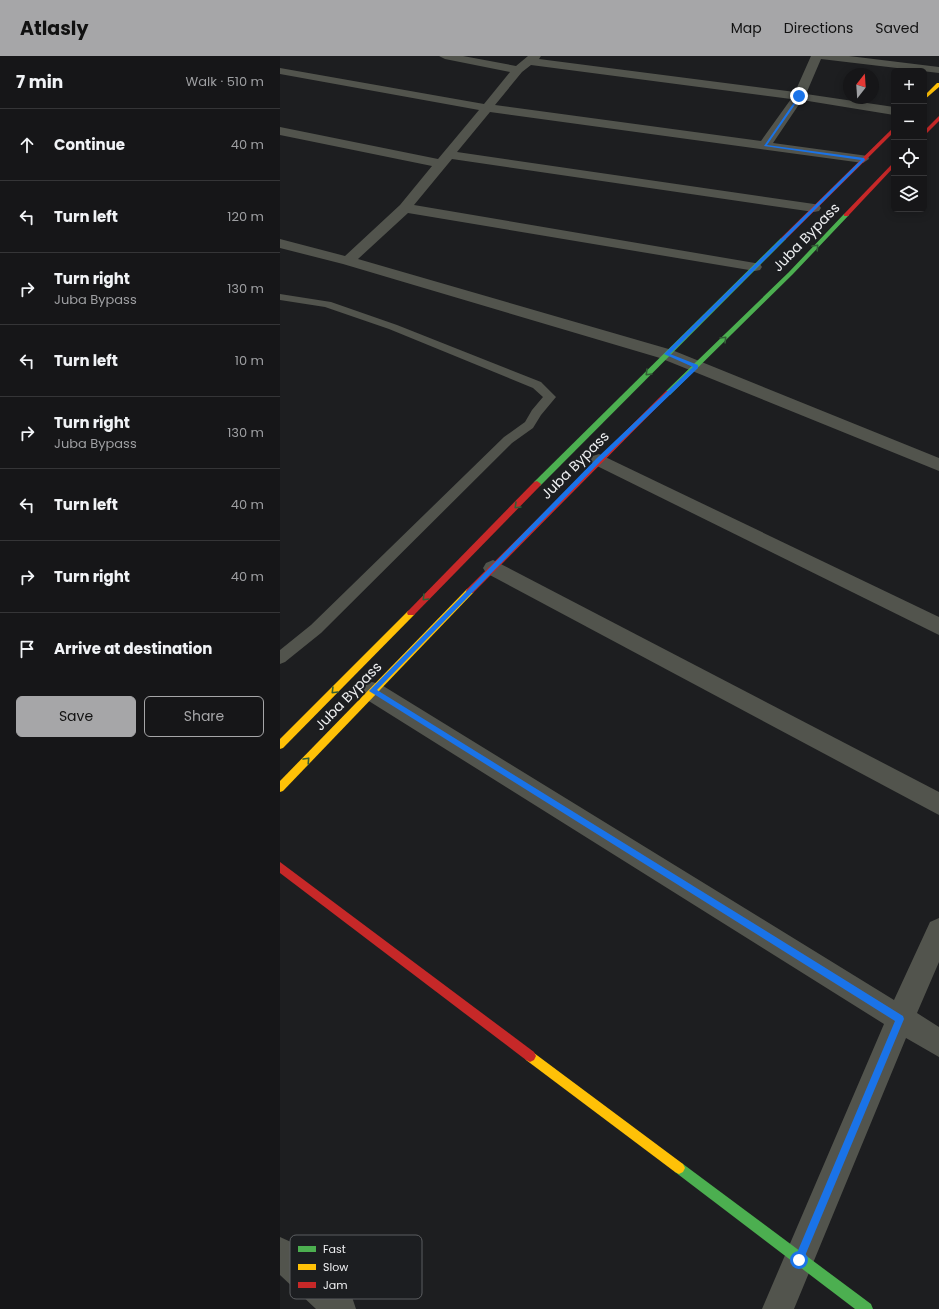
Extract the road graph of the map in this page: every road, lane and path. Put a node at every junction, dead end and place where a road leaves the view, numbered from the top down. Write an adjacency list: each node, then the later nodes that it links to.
1 (445, 56): 5 (street)
2 (817, 56): 9 (street)
3 (822, 56): 6 (street)
4 (532, 59): 5 (street); 9 (street)
5 (518, 70): 11 (street)
6 (939, 70)
7 (280, 71): 11 (street)
8 (939, 84): 10 (main road)
9 (799, 96): 12 (street); 17 (street)
10 (927, 96)
11 (487, 108): 17 (street); 18 (street)
12 (891, 111)
13 (939, 118): 15 (main road)
14 (280, 131): 18 (street)
15 (927, 131)
16 (891, 132): 19 (main road, Juba Bypass)
17 (765, 146): 19 (street)
18 (446, 159): 21 (street); 22 (street)
19 (864, 159): 22 (main road, Juba Bypass)
20 (891, 167): 28 (main road, Juba Bypass, one-way to 20)
21 (405, 208): 24 (street); 25 (street)
22 (814, 208): 25 (main road, Juba Bypass)
23 (280, 243): 24 (street)
24 (348, 261): 27 (street)
25 (754, 267): 27 (main road, Juba Bypass)
26 (280, 297): 33 (lane)
27 (666, 354): 28 (street); 35 (main road, Juba Bypass, one-way to 35)
28 (697, 366): 29 (main road, Juba Bypass); 30 (street)
29 (599, 460): 31 (main road, Juba Bypass); 32 (street)
30 (939, 465)
31 (493, 568): 34 (main road, Juba Bypass); 37 (street)
32 (939, 627)
33 (280, 658)
34 (372, 691): 36 (main road, Juba Bypass, one-way to 34); 40 (street)
35 (280, 745)
36 (280, 788)
37 (939, 804)
38 (280, 867): 43 (main road)
39 (939, 931): 40 (street)
40 (900, 1019): 41 (street); 43 (street)
41 (939, 1043)
42 (280, 1253): 44 (street)
43 (799, 1260): 47 (street); 48 (main road)
44 (290, 1262)
45 (329, 1299): 46 (street)
46 (340, 1309)
47 (778, 1309)
48 (866, 1309)

